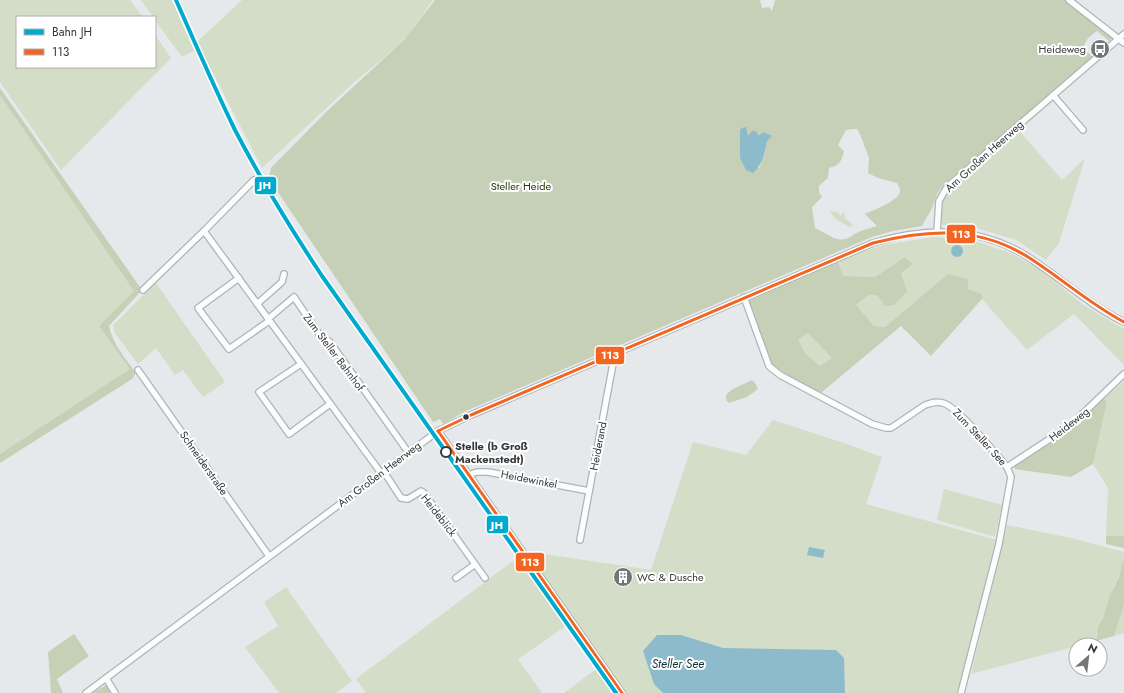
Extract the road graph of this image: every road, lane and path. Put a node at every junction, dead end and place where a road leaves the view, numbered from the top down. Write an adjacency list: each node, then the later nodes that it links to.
1 (1069, 0): 3 (street)
2 (1124, 34): 3 (street, Am Großen Heerweg)
3 (1118, 39): 4 (street); 5 (street, Am Großen Heerweg)
4 (1124, 43)
5 (1053, 95): 6 (street); 9 (street, Am Großen Heerweg)
6 (1083, 130)
7 (254, 180): 8 (street)
8 (204, 231): 11 (street); 12 (street)
9 (937, 232): 13 (street, Am Großen Heerweg); 16 (street)
10 (284, 274): 14 (street)
11 (239, 278): 14 (street); 15 (street)
12 (143, 290)
13 (744, 297): 17 (street, Am Großen Heerweg); 24 (street, Zum Steller See)
14 (257, 304): 15 (street)
15 (268, 320): 18 (street); 23 (street, Zum Steller Bahnhof)
16 (1124, 322)
17 (615, 353): 22 (street, Am Großen Heerweg); 27 (street, Heiderand)
18 (301, 364): 21 (street); 21 (street)
19 (138, 370): 29 (street, Schneiderstraße)
20 (1124, 374): 24 (street, Heideweg)
21 (330, 404): 25 (street)
22 (438, 431): 23 (street, Am Großen Heerweg); 26 (street)
23 (408, 452): 25 (street, Am Großen Heerweg)
24 (1007, 466): 37 (street, Zum Steller See)
25 (381, 473): 29 (street, Am Großen Heerweg); 30 (street, Heideblick)
26 (468, 475): 27 (street, Heidewinkel); 36 (street)
27 (589, 490): 28 (street, Heiderand)
28 (580, 540)
29 (269, 556): 33 (street, Am Großen Heerweg)
30 (474, 565): 31 (street); 32 (street, Heideblick)
31 (456, 578)
32 (485, 578)
33 (106, 678): 34 (street, Am Großen Heerweg); 35 (street)
34 (86, 693)
35 (115, 693)
36 (622, 693)
37 (961, 693)

